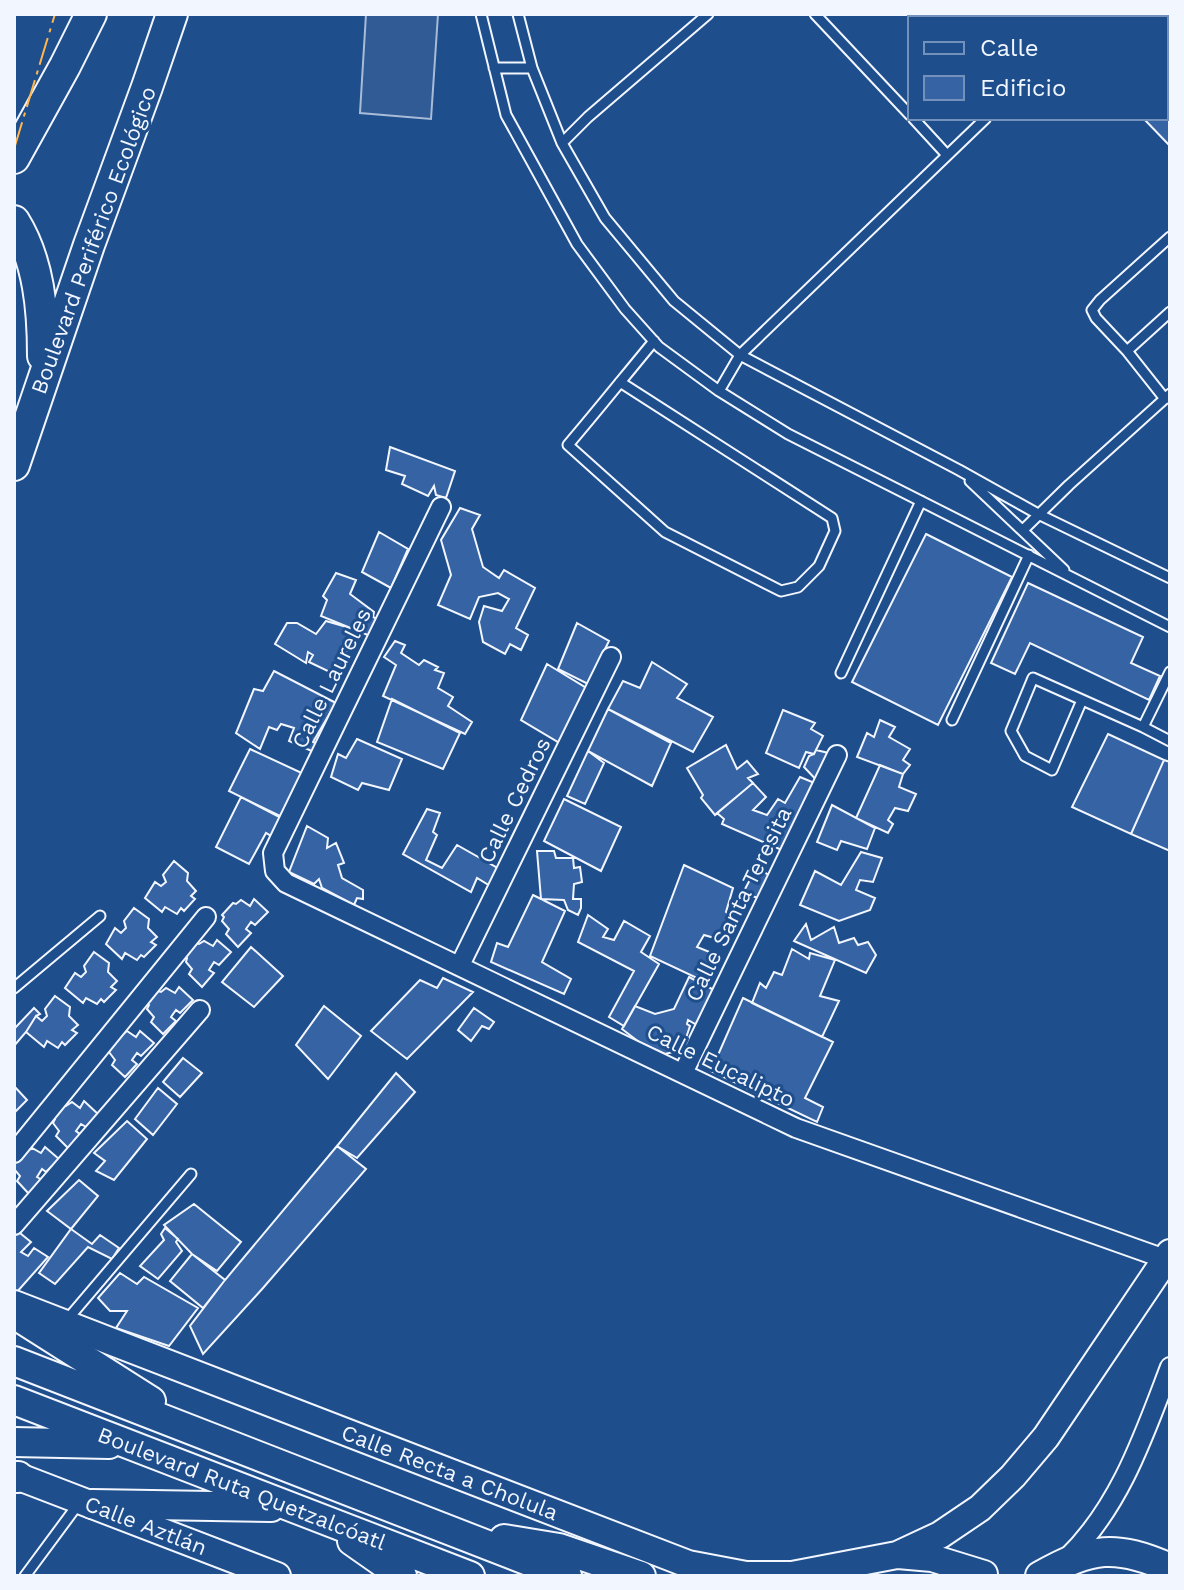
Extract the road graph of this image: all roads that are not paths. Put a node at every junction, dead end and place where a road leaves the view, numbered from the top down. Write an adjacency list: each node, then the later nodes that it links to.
1 (91, 14): 14 (highway)
2 (172, 14): 21 (highway, Boulevard Periférico Ecológico)
3 (481, 14): 7 (lane)
4 (518, 14): 8 (lane)
5 (708, 14): 12 (lane)
6 (815, 14): 9 (lane)
7 (494, 68): 8 (lane); 18 (lane)
8 (532, 68): 12 (lane)
9 (908, 114)
10 (914, 120): 13 (lane)
11 (984, 120): 13 (lane)
12 (562, 143): 20 (lane)
13 (947, 155): 20 (lane)
14 (14, 158)
15 (14, 221): 21 (highway)
16 (1170, 237): 19 (lane)
17 (1170, 312): 19 (lane)
18 (654, 341): 22 (lane); 23 (lane)
19 (1127, 351): 24 (lane)
20 (740, 355): 23 (lane); 26 (lane)
21 (42, 382): 25 (highway, Boulevard Periférico Ecológico)
22 (620, 382): 22 (lane)
23 (719, 391): 27 (lane)
24 (1167, 397): 29 (lane)
25 (14, 465)
26 (959, 470): 29 (lane); 30 (lane)
27 (921, 501): 31 (lane); 37 (lane)
28 (441, 507): 43 (street, Calle Laureles)
29 (1038, 514): 30 (lane); 33 (lane)
30 (1023, 530): 32 (lane)
31 (1029, 555): 32 (lane); 39 (lane)
32 (1073, 577): 34 (lane)
33 (1170, 578)
34 (1170, 627)
35 (611, 657): 46 (street, Calle Cedros)
36 (1170, 672): 40 (lane)
37 (841, 673)
38 (1082, 700): 38 (lane); 40 (lane)
39 (952, 720)
40 (1143, 727): 41 (lane)
41 (1170, 741)
42 (837, 755): 49 (street, Calle Santa Teresita)
43 (275, 871): 46 (street, Calle Eucalipto)
44 (100, 916): 47 (lane)
45 (206, 917): 50 (street)
46 (460, 965): 49 (street, Calle Eucalipto)
47 (14, 988)
48 (200, 1010): 52 (street)
49 (683, 1073): 53 (street, Calle Eucalipto)
50 (14, 1153)
51 (191, 1174): 56 (lane)
52 (14, 1225)
53 (1168, 1260): 68 (main road)
54 (14, 1304): 56 (main road, Calle Recta a Cholula)
55 (14, 1314): 60 (main road)
56 (63, 1323): 68 (main road, Calle Recta a Cholula)
57 (14, 1361): 60 (main road)
58 (1170, 1367): 70 (street)
59 (14, 1400): 62 (main road, Boulevard Ruta Quetzalcóatl)
60 (202, 1434): 67 (main road)
61 (14, 1442): 62 (main road)
62 (128, 1444): 65 (main road, Boulevard Ruta Quetzalcóatl)
63 (15, 1476): 64 (main road, Calle Aztlán)
64 (87, 1502): 65 (main road); 72 (lane); 73 (main road, Calle Aztlán)
65 (292, 1507): 66 (main road, Boulevard Ruta Quetzalcóatl)
66 (330, 1522): 74 (main road); 75 (main road, Boulevard Ruta Quetzalcóatl)
67 (445, 1529): 76 (main road); 77 (main road)
68 (897, 1555): 71 (main road)
69 (1170, 1568): 70 (main road)
70 (1050, 1570)
71 (984, 1574)
72 (25, 1576)
73 (277, 1576)
74 (402, 1576)
75 (470, 1576)
76 (567, 1576)
77 (641, 1576)

